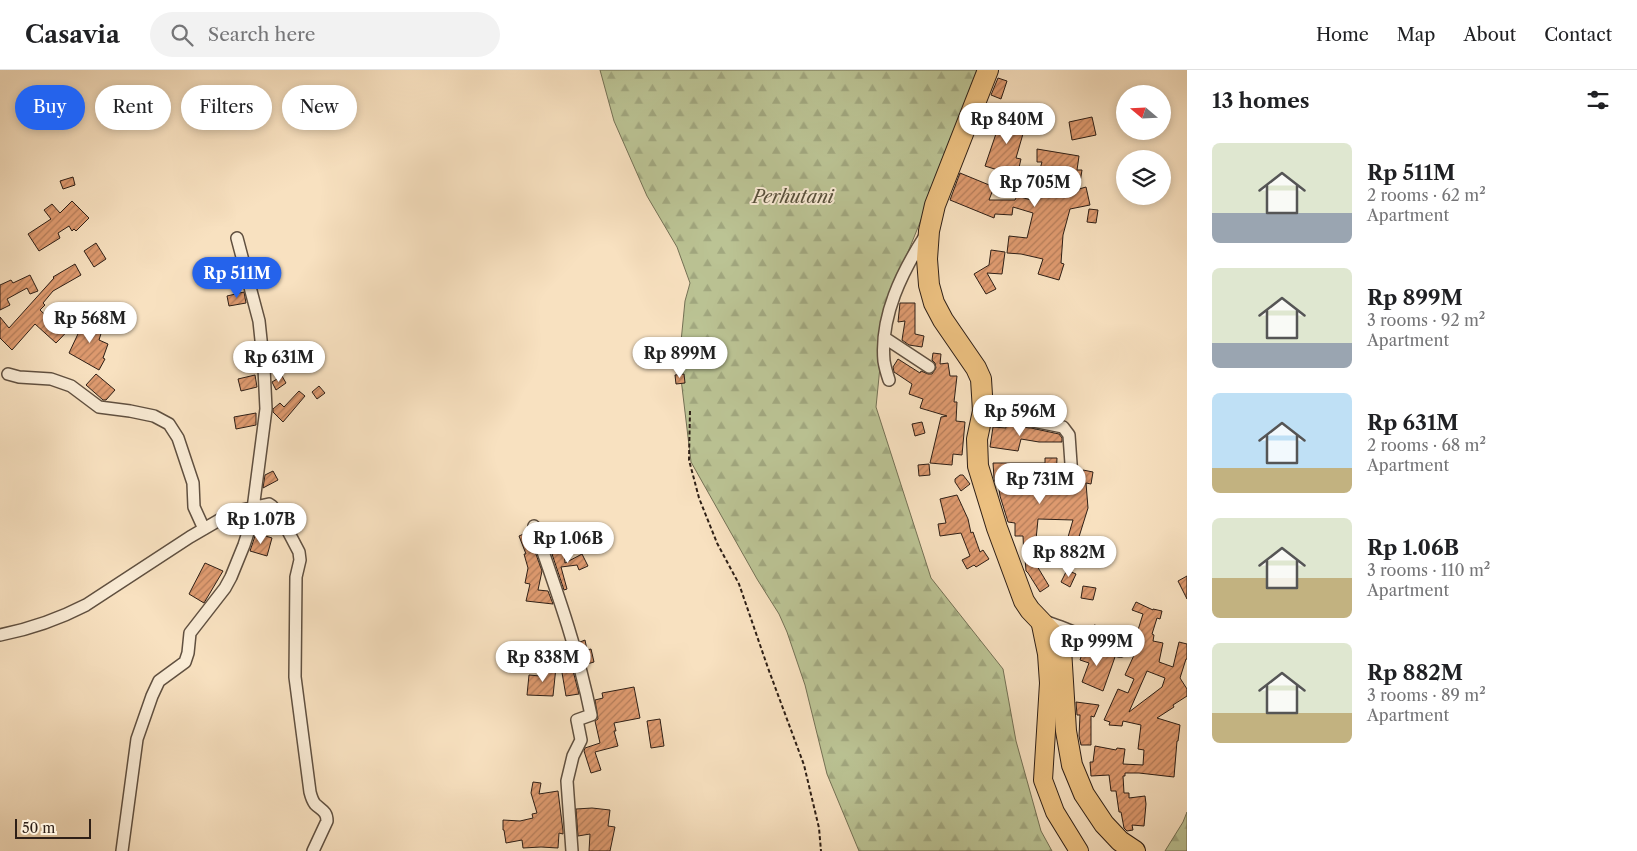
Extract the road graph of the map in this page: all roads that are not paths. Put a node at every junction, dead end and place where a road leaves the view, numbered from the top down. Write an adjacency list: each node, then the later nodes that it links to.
1 (988, 70): 2 (highway)
2 (929, 231): 4 (street); 8 (highway)
3 (237, 238): 10 (street)
4 (886, 338): 5 (street); 7 (street)
5 (929, 368)
6 (8, 374): 12 (street)
7 (889, 380)
8 (983, 411): 9 (street); 13 (highway)
9 (1072, 478)
10 (255, 508): 12 (street); 16 (street); 17 (street)
11 (534, 526): 18 (street)
12 (204, 528): 14 (street)
13 (1040, 620): 15 (street); 19 (main road); 20 (highway)
14 (0, 635)
15 (1120, 651)
16 (122, 851)
17 (313, 851)
18 (572, 851)
19 (1079, 851)
20 (1135, 851)

